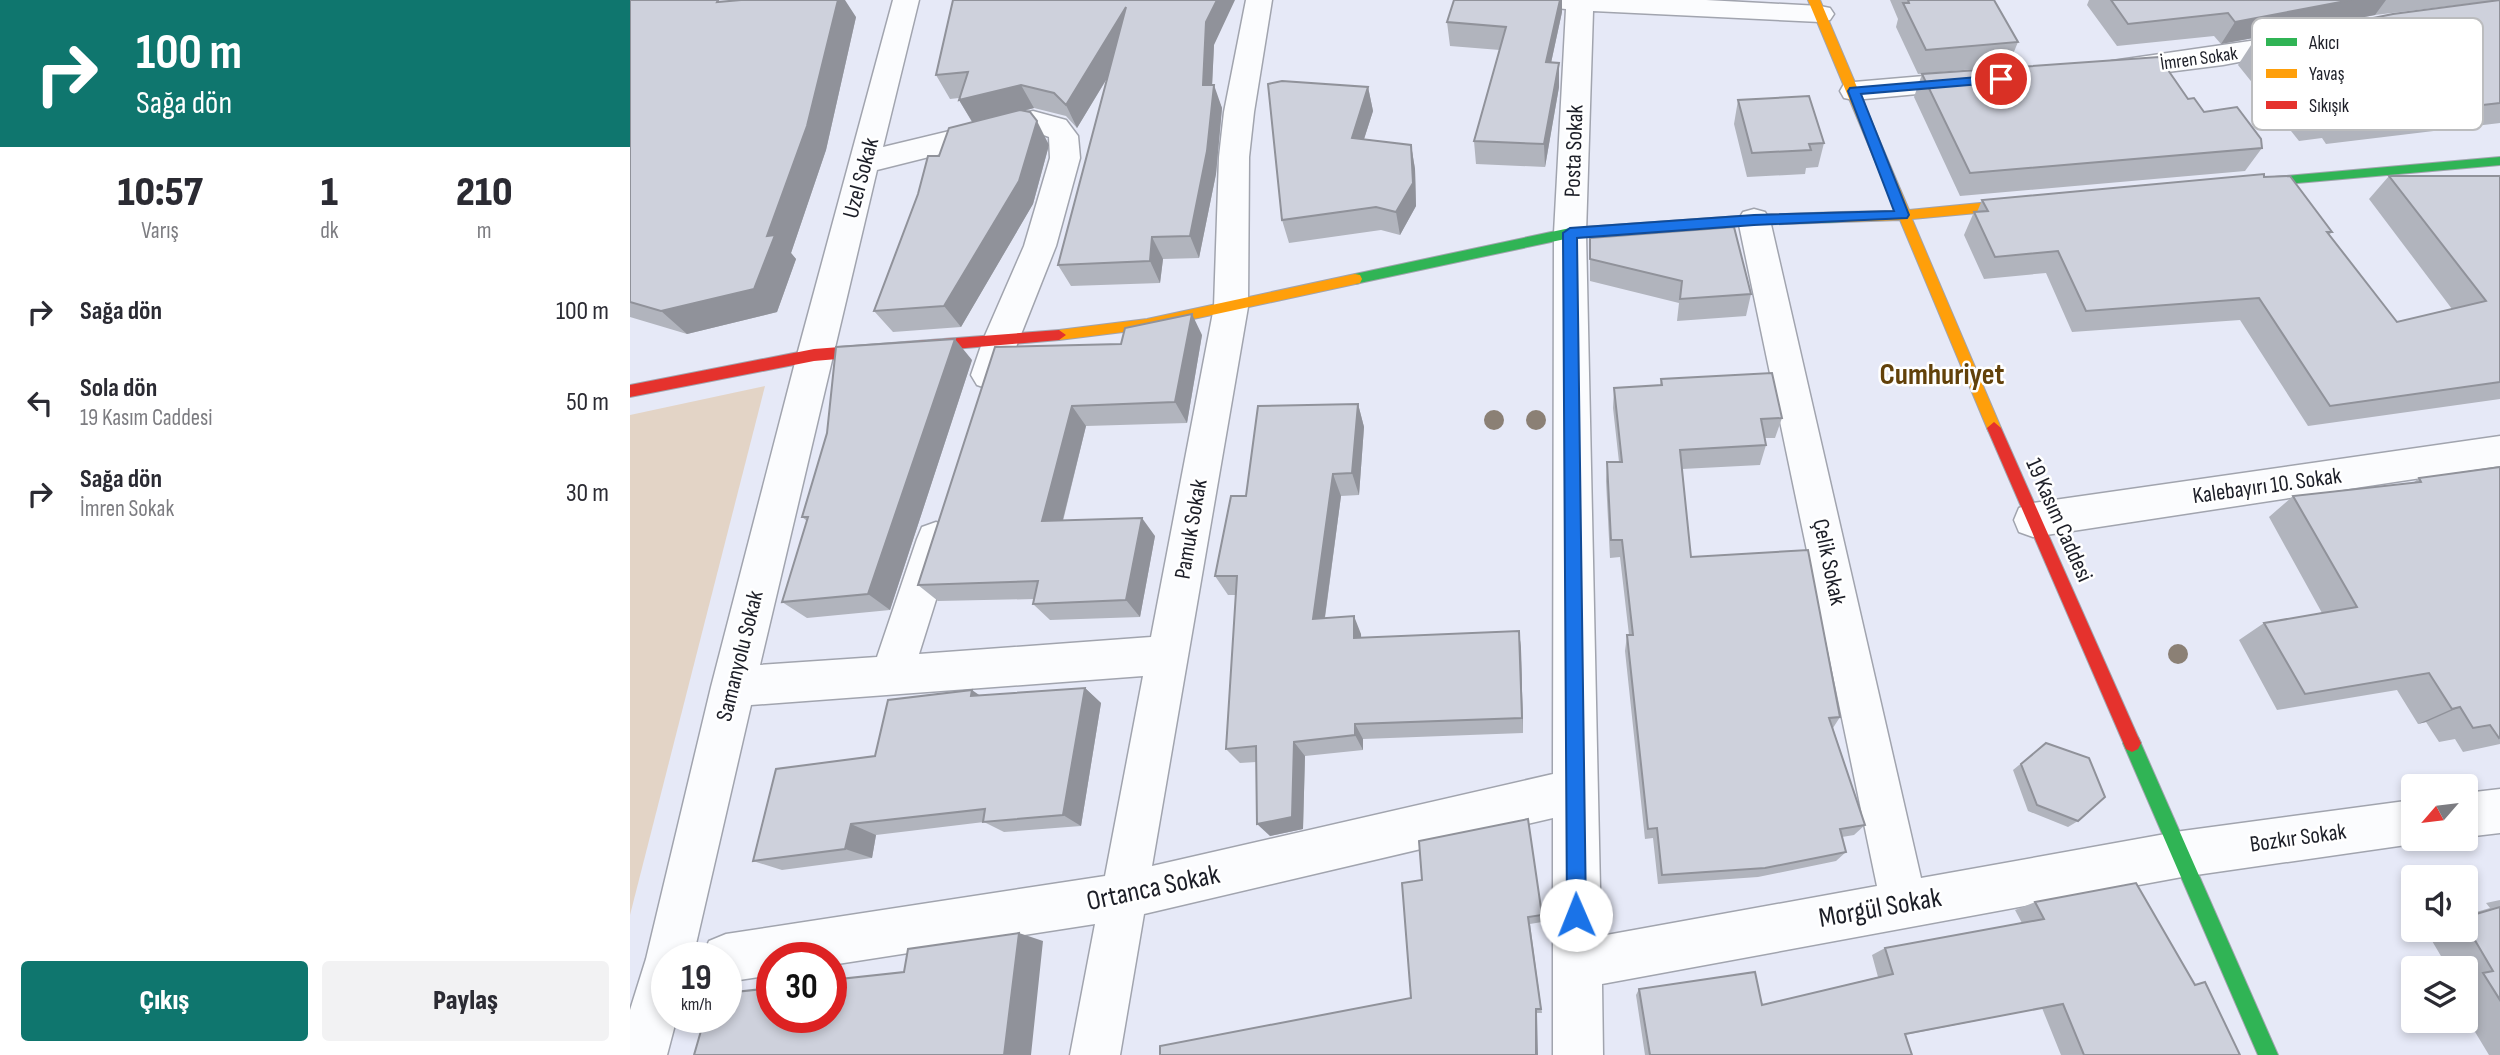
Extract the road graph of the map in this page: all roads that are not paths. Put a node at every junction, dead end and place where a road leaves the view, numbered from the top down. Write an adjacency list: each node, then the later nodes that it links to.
1 (906, 0): 10 (street, Uzel Sokak)
2 (1259, 0): 16 (street, Pamuk Sokak)
3 (1561, 1): 4 (street); 15 (street, Posta Sokak)
4 (1817, 7): 8 (street, 19 Kasım Caddesi)
5 (2252, 50): 6 (street, İmren Sokak)
6 (2086, 72)
7 (1997, 79): 8 (street)
8 (1854, 91): 13 (street, 19 Kasım Caddesi)
9 (2500, 161): 11 (street)
10 (866, 162): 17 (street); 18 (street, Uzel Sokak)
11 (2229, 185)
12 (2052, 201): 13 (street)
13 (1903, 215): 14 (street); 23 (street, 19 Kasım Caddesi)
14 (1754, 220): 15 (street); 33 (street, Çelik Sokak)
15 (1570, 233): 16 (street); 27 (street, Posta Sokak)
16 (1231, 307): 17 (street); 24 (street, Pamuk Sokak)
17 (1000, 340): 18 (street); 20 (street)
18 (814, 355): 19 (street); 26 (street, Samanyolu Sokak)
19 (630, 391)
20 (979, 405)
21 (2500, 451): 23 (street, Kalebayırı 10. Sokak)
22 (946, 508): 25 (street)
23 (2033, 520): 31 (street, 19 Kasım Caddesi)
24 (1168, 655): 25 (street); 32 (street, Pamuk Sokak)
25 (891, 677): 26 (street)
26 (732, 687): 34 (street, Samanyolu Sokak)
27 (1574, 792): 32 (street, Ortanca Sokak); 36 (street, Posta Sokak)
28 (2500, 811): 29 (street)
29 (2478, 814)
30 (2401, 824): 31 (street, Bozkır Sokak)
31 (2182, 853): 33 (street, Morgül Sokak); 41 (street, 19 Kasım Caddesi)
32 (1123, 897): 35 (street, Ortanca Sokak); 39 (street, Pamuk Sokak)
33 (1904, 904): 36 (street, Morgül Sokak)
34 (672, 942)
35 (742, 956)
36 (1577, 964): 40 (street, Posta Sokak)
37 (651, 1023): 38 (street)
38 (642, 1055)
39 (1095, 1055)
40 (1578, 1055)
41 (2268, 1055)

